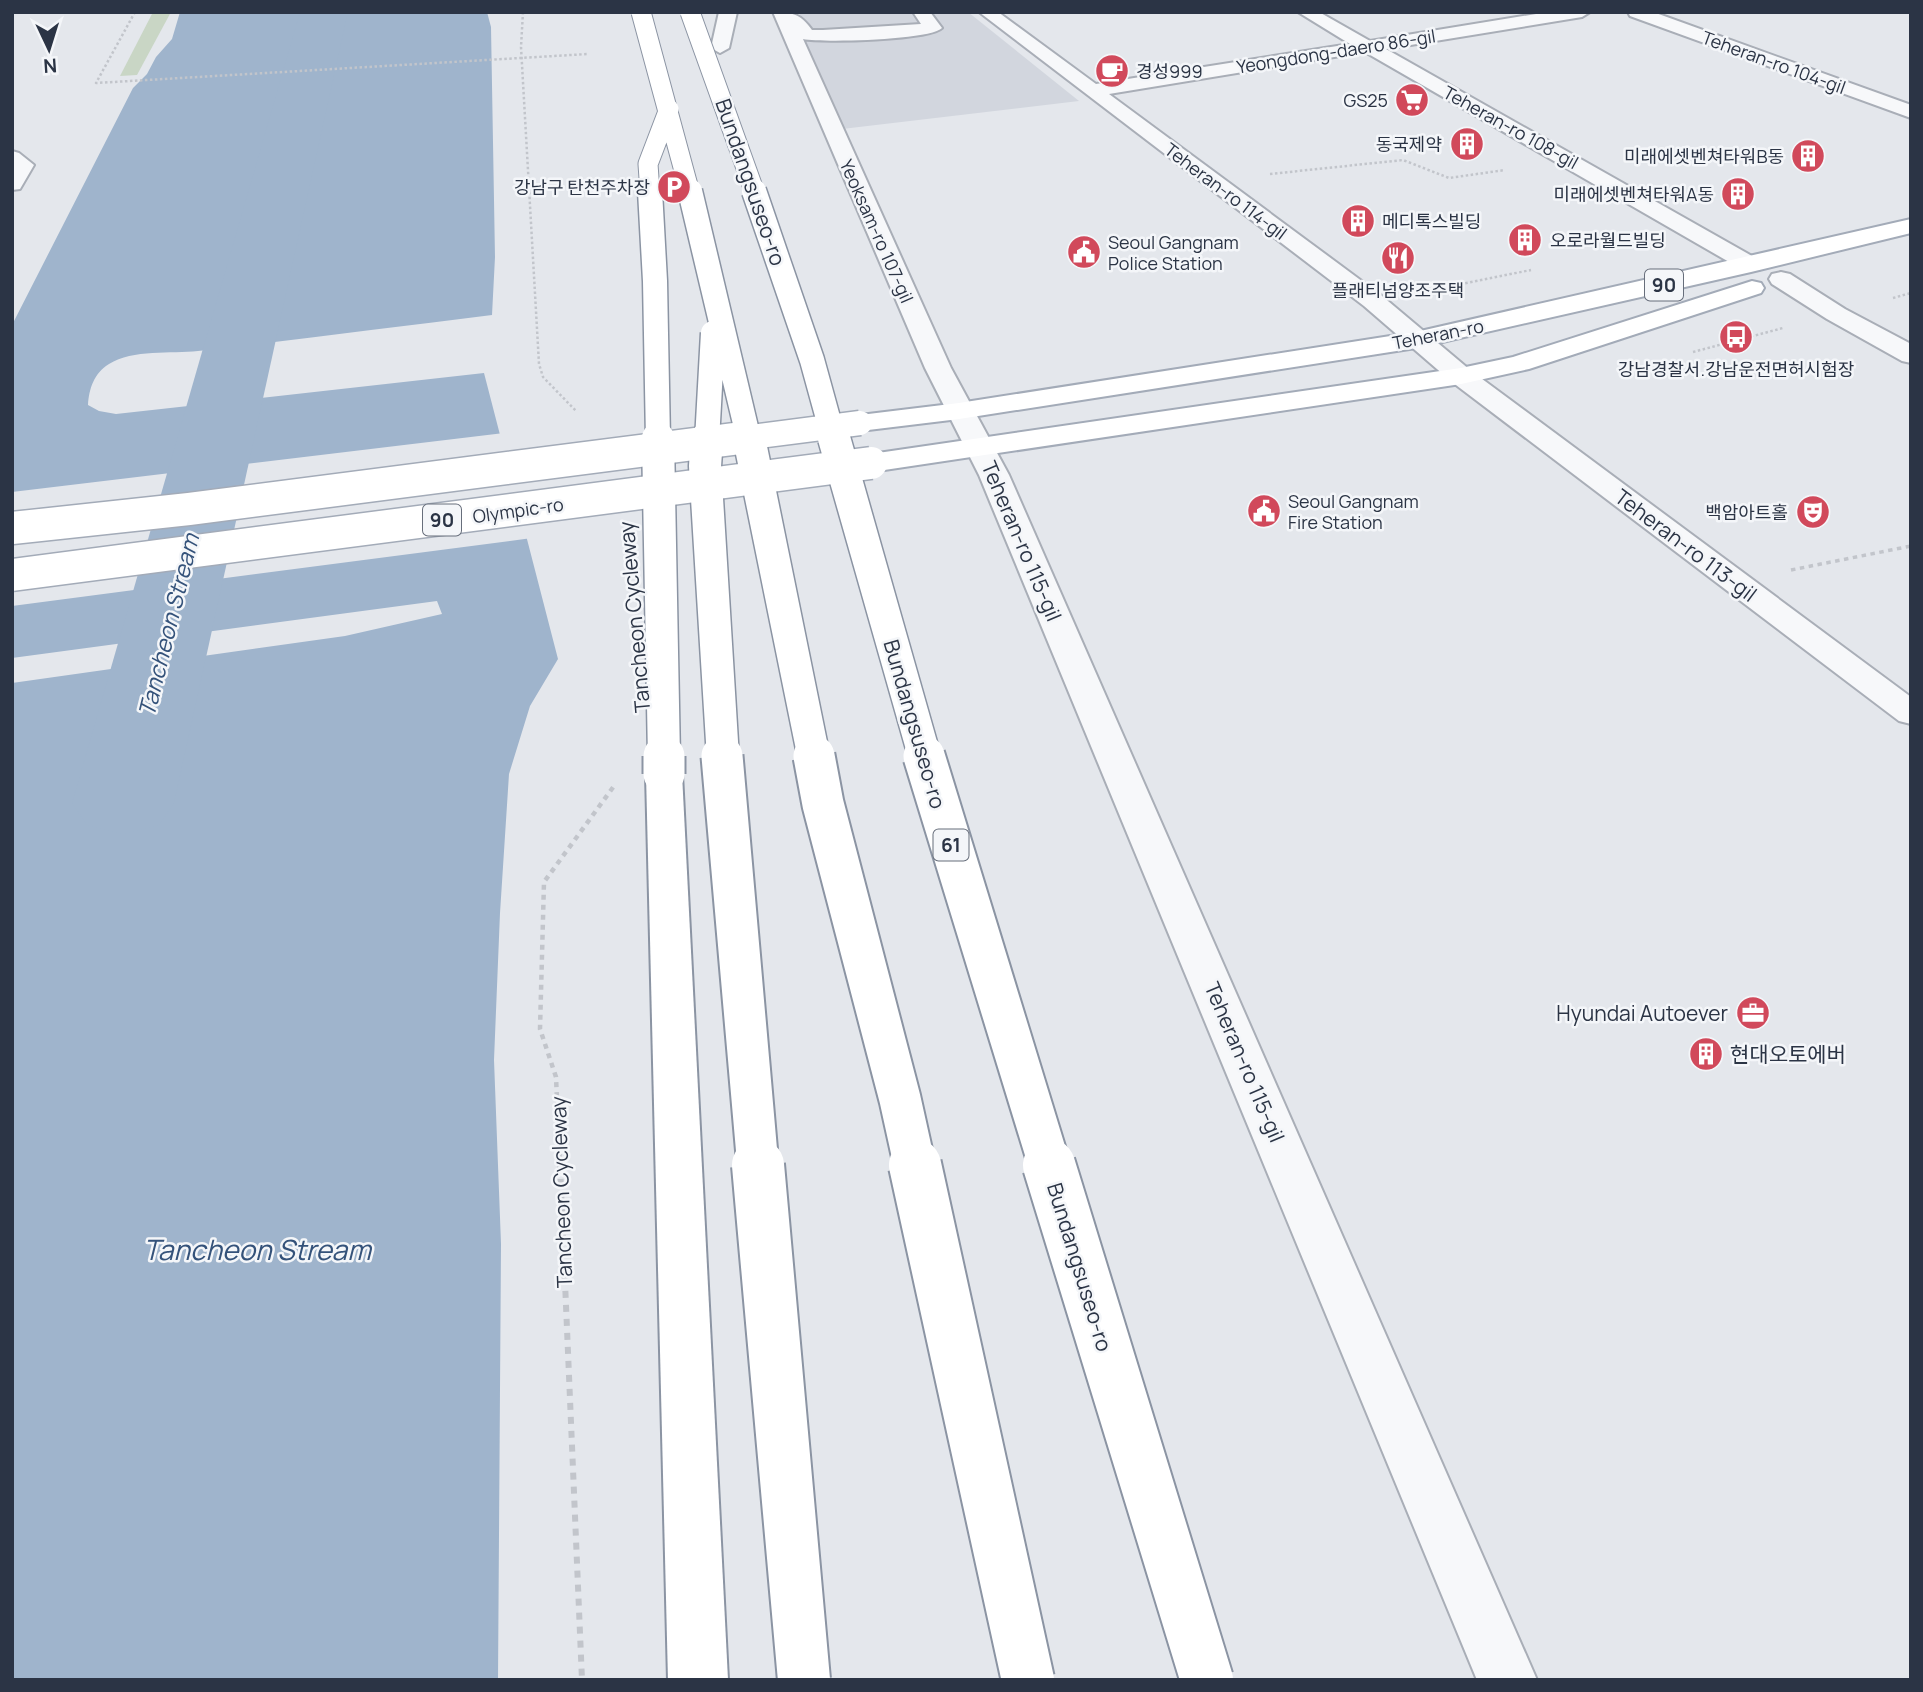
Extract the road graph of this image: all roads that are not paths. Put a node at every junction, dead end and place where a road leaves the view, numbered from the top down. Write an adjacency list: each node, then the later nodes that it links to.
1 (640, 12): 13 (main road, bridge)
2 (690, 12): 32 (main road, Bundangsuseo-ro / 61, bridge)
3 (728, 12): 11 (street)
4 (921, 12): 9 (street)
5 (988, 12): 12 (street, Teheran-ro 114-gil)
6 (1306, 12): 10 (street, Teheran-ro 108-gil)
7 (1582, 12): 10 (street, Yeongdong-daero 86-gil)
8 (1636, 12): 14 (street, Teheran-ro 104-gil)
9 (782, 13): 25 (street, Yeoksam-ro 107-gil)
10 (1364, 46): 12 (street, Yeongdong-daero 86-gil); 19 (street, Teheran-ro 108-gil)
11 (720, 48)
12 (1091, 91): 22 (street, Teheran-ro 114-gil)
13 (669, 109): 21 (main road, bridge); 29 (main road, bridge)
14 (1911, 112)
15 (12, 157): 16 (street)
16 (12, 184)
17 (1911, 226): 19 (main road, Teheran-ro / 90)
18 (1860, 263): 20 (main road, Teheran-ro / 90)
19 (1751, 265): 22 (main road, Teheran-ro / 90)
20 (1781, 279): 23 (street); 24 (main road, Teheran-ro / 90)
21 (715, 289): 30 (main road, bridge); 31 (main road, bridge)
22 (1416, 340): 24 (street, Teheran-ro 114-gil); 25 (main road, Teheran-ro / 90)
23 (1911, 355)
24 (1461, 376): 25 (main road, Teheran-ro / 90); 28 (street, Teheran-ro 113-gil)
25 (970, 428): 26 (main road, 90, bridge); 27 (main road, Olympic-ro / 90, bridge); 33 (street, Teheran-ro 115-gil)
26 (12, 528)
27 (12, 575)
28 (1911, 714)
29 (698, 1680)
30 (804, 1680)
31 (1028, 1680)
32 (1207, 1680)
33 (1507, 1680)

